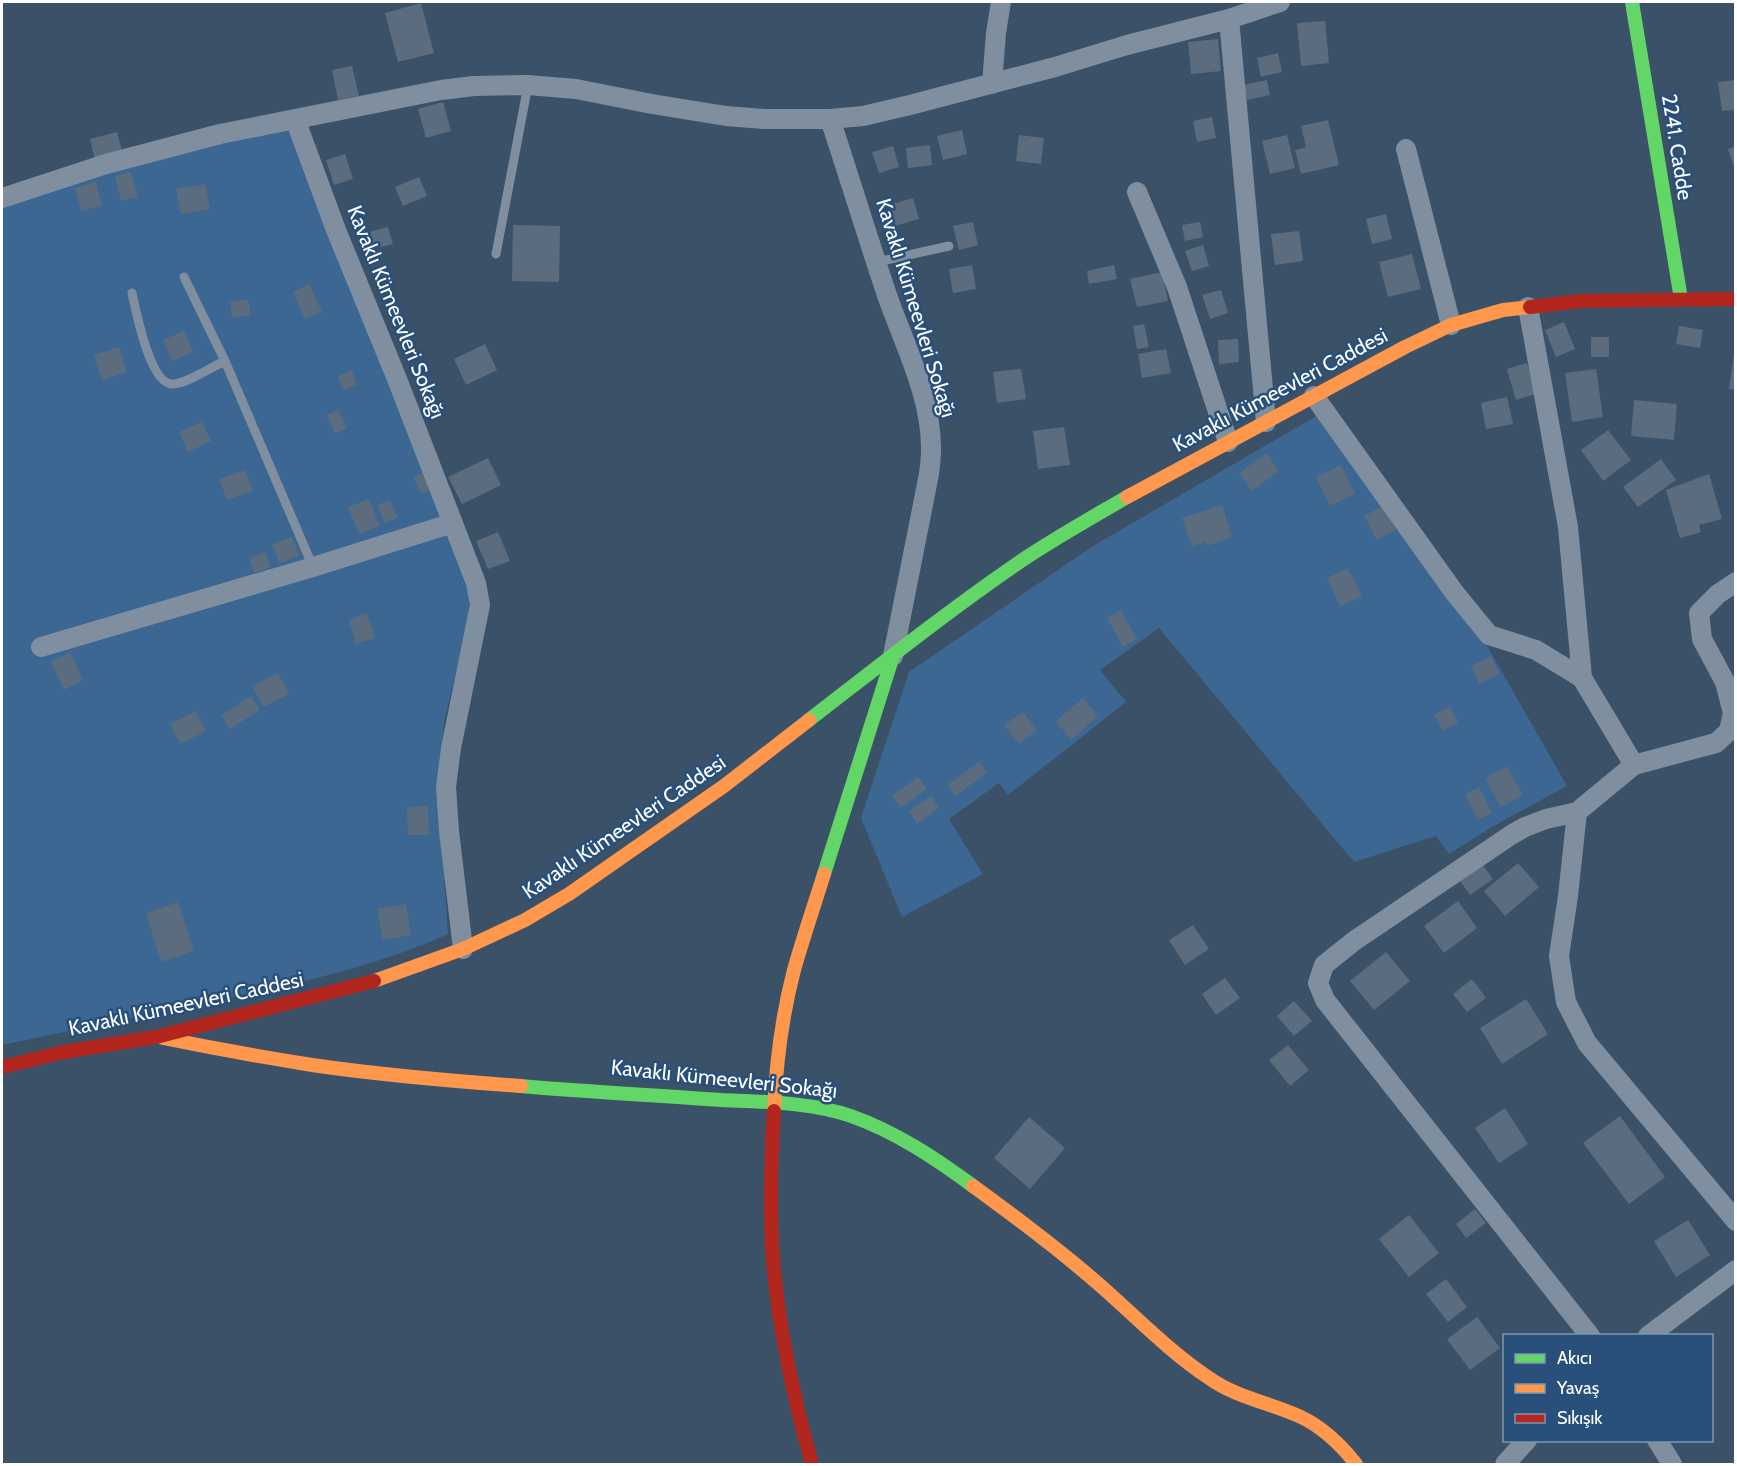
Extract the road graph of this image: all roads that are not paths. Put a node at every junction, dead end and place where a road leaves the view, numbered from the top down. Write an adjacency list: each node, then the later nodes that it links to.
1 (1002, 2): 5 (street)
2 (1280, 2): 4 (street)
3 (1632, 2): 17 (street, 2241. Cadde)
4 (1229, 19): 5 (street); 23 (street)
5 (992, 84): 8 (street)
6 (528, 85): 7 (street); 8 (street); 13 (lane)
7 (295, 118): 11 (street); 25 (street, Kavaklı Kümeevleri Sokağı)
8 (830, 119): 14 (street, Kavaklı Kümeevleri Sokağı)
9 (1406, 149): 20 (street)
10 (1137, 192): 24 (street)
11 (2, 198)
12 (949, 246): 14 (lane)
13 (496, 254)
14 (877, 262): 29 (street, Kavaklı Kümeevleri Sokağı)
15 (184, 277): 21 (lane)
16 (132, 293): 21 (lane)
17 (1681, 299): 18 (street, Kavaklı Kümeevleri Caddesi); 19 (street, Kavaklı Kümeevleri Caddesi)
18 (1736, 299)
19 (1528, 306): 20 (street, Kavaklı Kümeevleri Caddesi); 30 (street)
20 (1451, 325): 22 (street, Kavaklı Kümeevleri Caddesi)
21 (225, 361): 26 (lane)
22 (1314, 396): 23 (street, Kavaklı Kümeevleri Caddesi); 30 (street)
23 (1266, 422): 24 (street, Kavaklı Kümeevleri Caddesi)
24 (1228, 442): 29 (street, Kavaklı Kümeevleri Caddesi)
25 (453, 523): 26 (street); 33 (street, Kavaklı Kümeevleri Sokağı)
26 (313, 567): 28 (street)
27 (1736, 582): 31 (street)
28 (41, 647)
29 (893, 656): 33 (street, Kavaklı Kümeevleri Caddesi); 36 (street)
30 (1582, 678): 31 (street)
31 (1634, 765): 32 (street)
32 (1577, 812): 37 (street); 39 (street)
33 (463, 949): 34 (street, Kavaklı Kümeevleri Caddesi)
34 (156, 1037): 35 (street, Kavaklı Kümeevleri Caddesi); 36 (street, Kavaklı Kümeevleri Sokağı)
35 (2, 1067)
36 (773, 1103): 43 (street); 44 (street, Kavaklı Kümeevleri Sokağı)
37 (1736, 1221)
38 (1736, 1270): 40 (street)
39 (1589, 1334)
40 (1649, 1334)
41 (1525, 1442): 45 (street)
42 (1658, 1442): 46 (street)
43 (812, 1464)
44 (1356, 1464)
45 (1505, 1464)
46 (1672, 1464)

